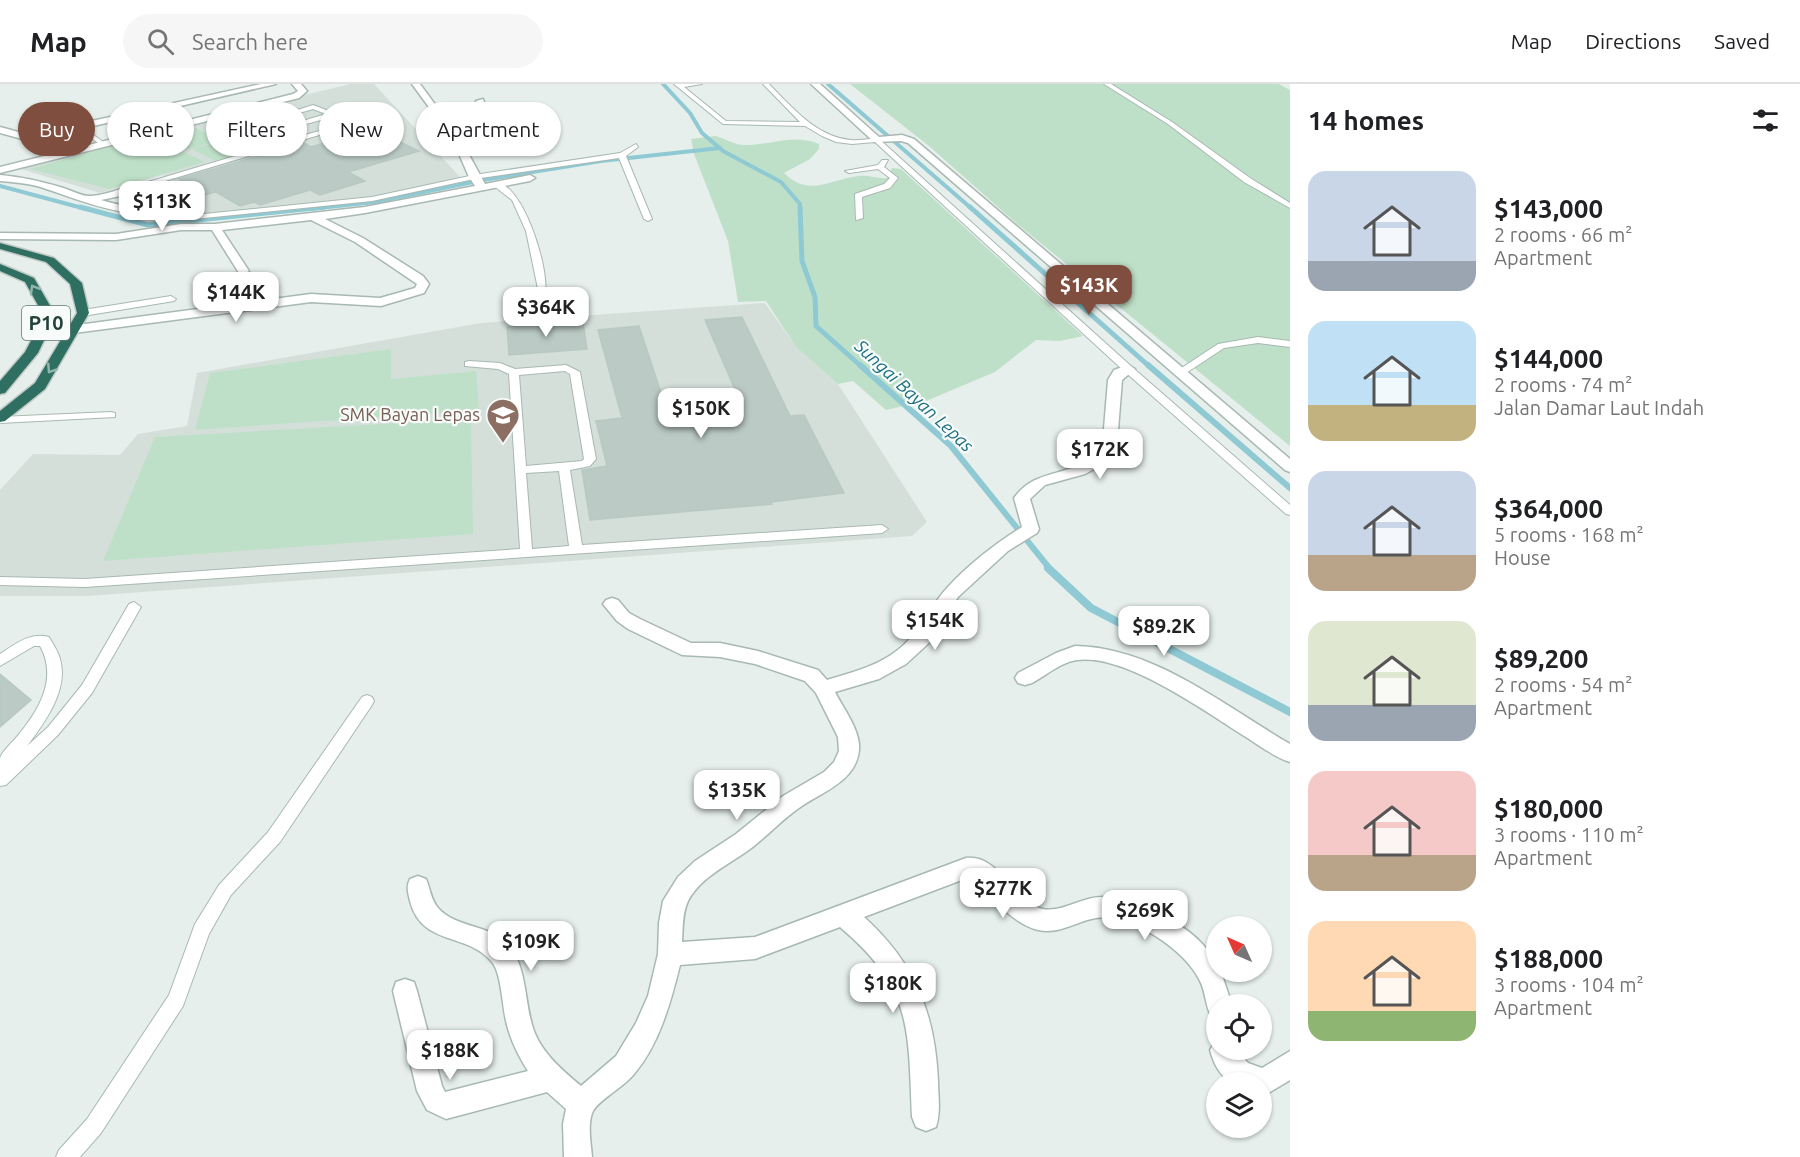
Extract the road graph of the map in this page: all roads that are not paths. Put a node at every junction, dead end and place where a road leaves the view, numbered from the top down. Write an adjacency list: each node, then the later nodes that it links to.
1 (272, 84): 10 (street)
2 (296, 84): 16 (street)
3 (416, 84): 9 (street)
4 (677, 84): 5 (lane); 11 (lane)
5 (699, 84)
6 (766, 84): 11 (lane)
7 (815, 84): 15 (street)
8 (1107, 84): 31 (lane)
9 (429, 102)
10 (95, 123)
11 (804, 123): 15 (lane)
12 (0, 130): 13 (street)
13 (18, 134)
14 (95, 138): 16 (lane)
15 (879, 140): 18 (lane); 50 (street)
16 (103, 144): 23 (street)
17 (636, 146): 21 (lane)
18 (890, 151): 22 (lane); 48 (lane)
19 (243, 156): 29 (lane)
20 (465, 156): 27 (street)
21 (623, 158): 27 (lane); 35 (lane)
22 (880, 167): 24 (lane); 34 (lane)
23 (0, 170)
24 (849, 171)
25 (530, 177): 28 (street)
26 (0, 178): 30 (street)
27 (478, 182): 28 (street); 33 (street); 36 (lane)
28 (497, 184): 42 (lane)
29 (132, 188): 30 (street); 32 (street)
30 (93, 199): 32 (street)
31 (1290, 206)
32 (148, 210): 36 (street)
33 (313, 217): 37 (street); 45 (street)
34 (859, 218)
35 (648, 219)
36 (182, 223): 37 (street); 38 (street)
37 (216, 227): 41 (street)
38 (0, 236)
39 (0, 246): 44 (highway, P10)
40 (0, 267): 51 (highway, P10, one-way to 40)
41 (243, 271)
42 (542, 290)
43 (171, 299): 44 (lane)
44 (82, 313): 45 (highway, P10)
45 (74, 329): 53 (highway, P10, one-way to 53)
46 (1290, 344): 50 (lane)
47 (469, 364): 49 (lane)
48 (1128, 369): 57 (lane); 66 (street)
49 (514, 372): 54 (lane); 56 (lane)
50 (1179, 374): 55 (street)
51 (0, 390)
52 (111, 415): 53 (lane)
53 (0, 419)
54 (564, 467): 56 (lane); 59 (lane)
55 (1290, 467)
56 (522, 470): 60 (lane)
57 (1290, 511)
58 (882, 529): 59 (lane)
59 (576, 550): 60 (lane)
60 (526, 553): 61 (lane)
61 (0, 581)
62 (612, 604): 66 (street)
63 (134, 607): 70 (lane)
64 (0, 661): 69 (lane)
65 (1025, 678): 68 (street)
66 (823, 688): 73 (street)
67 (367, 701): 81 (lane)
68 (1290, 754)
69 (0, 768)
70 (0, 780)
71 (418, 886): 78 (street)
72 (844, 915): 73 (street); 75 (street); 80 (street)
73 (670, 954): 79 (street)
74 (405, 991): 78 (street)
75 (1215, 994)
76 (1226, 1060): 77 (street)
77 (1290, 1064)
78 (550, 1078): 79 (street)
79 (581, 1104): 82 (street)
80 (926, 1118)
81 (66, 1157)
82 (579, 1157)

